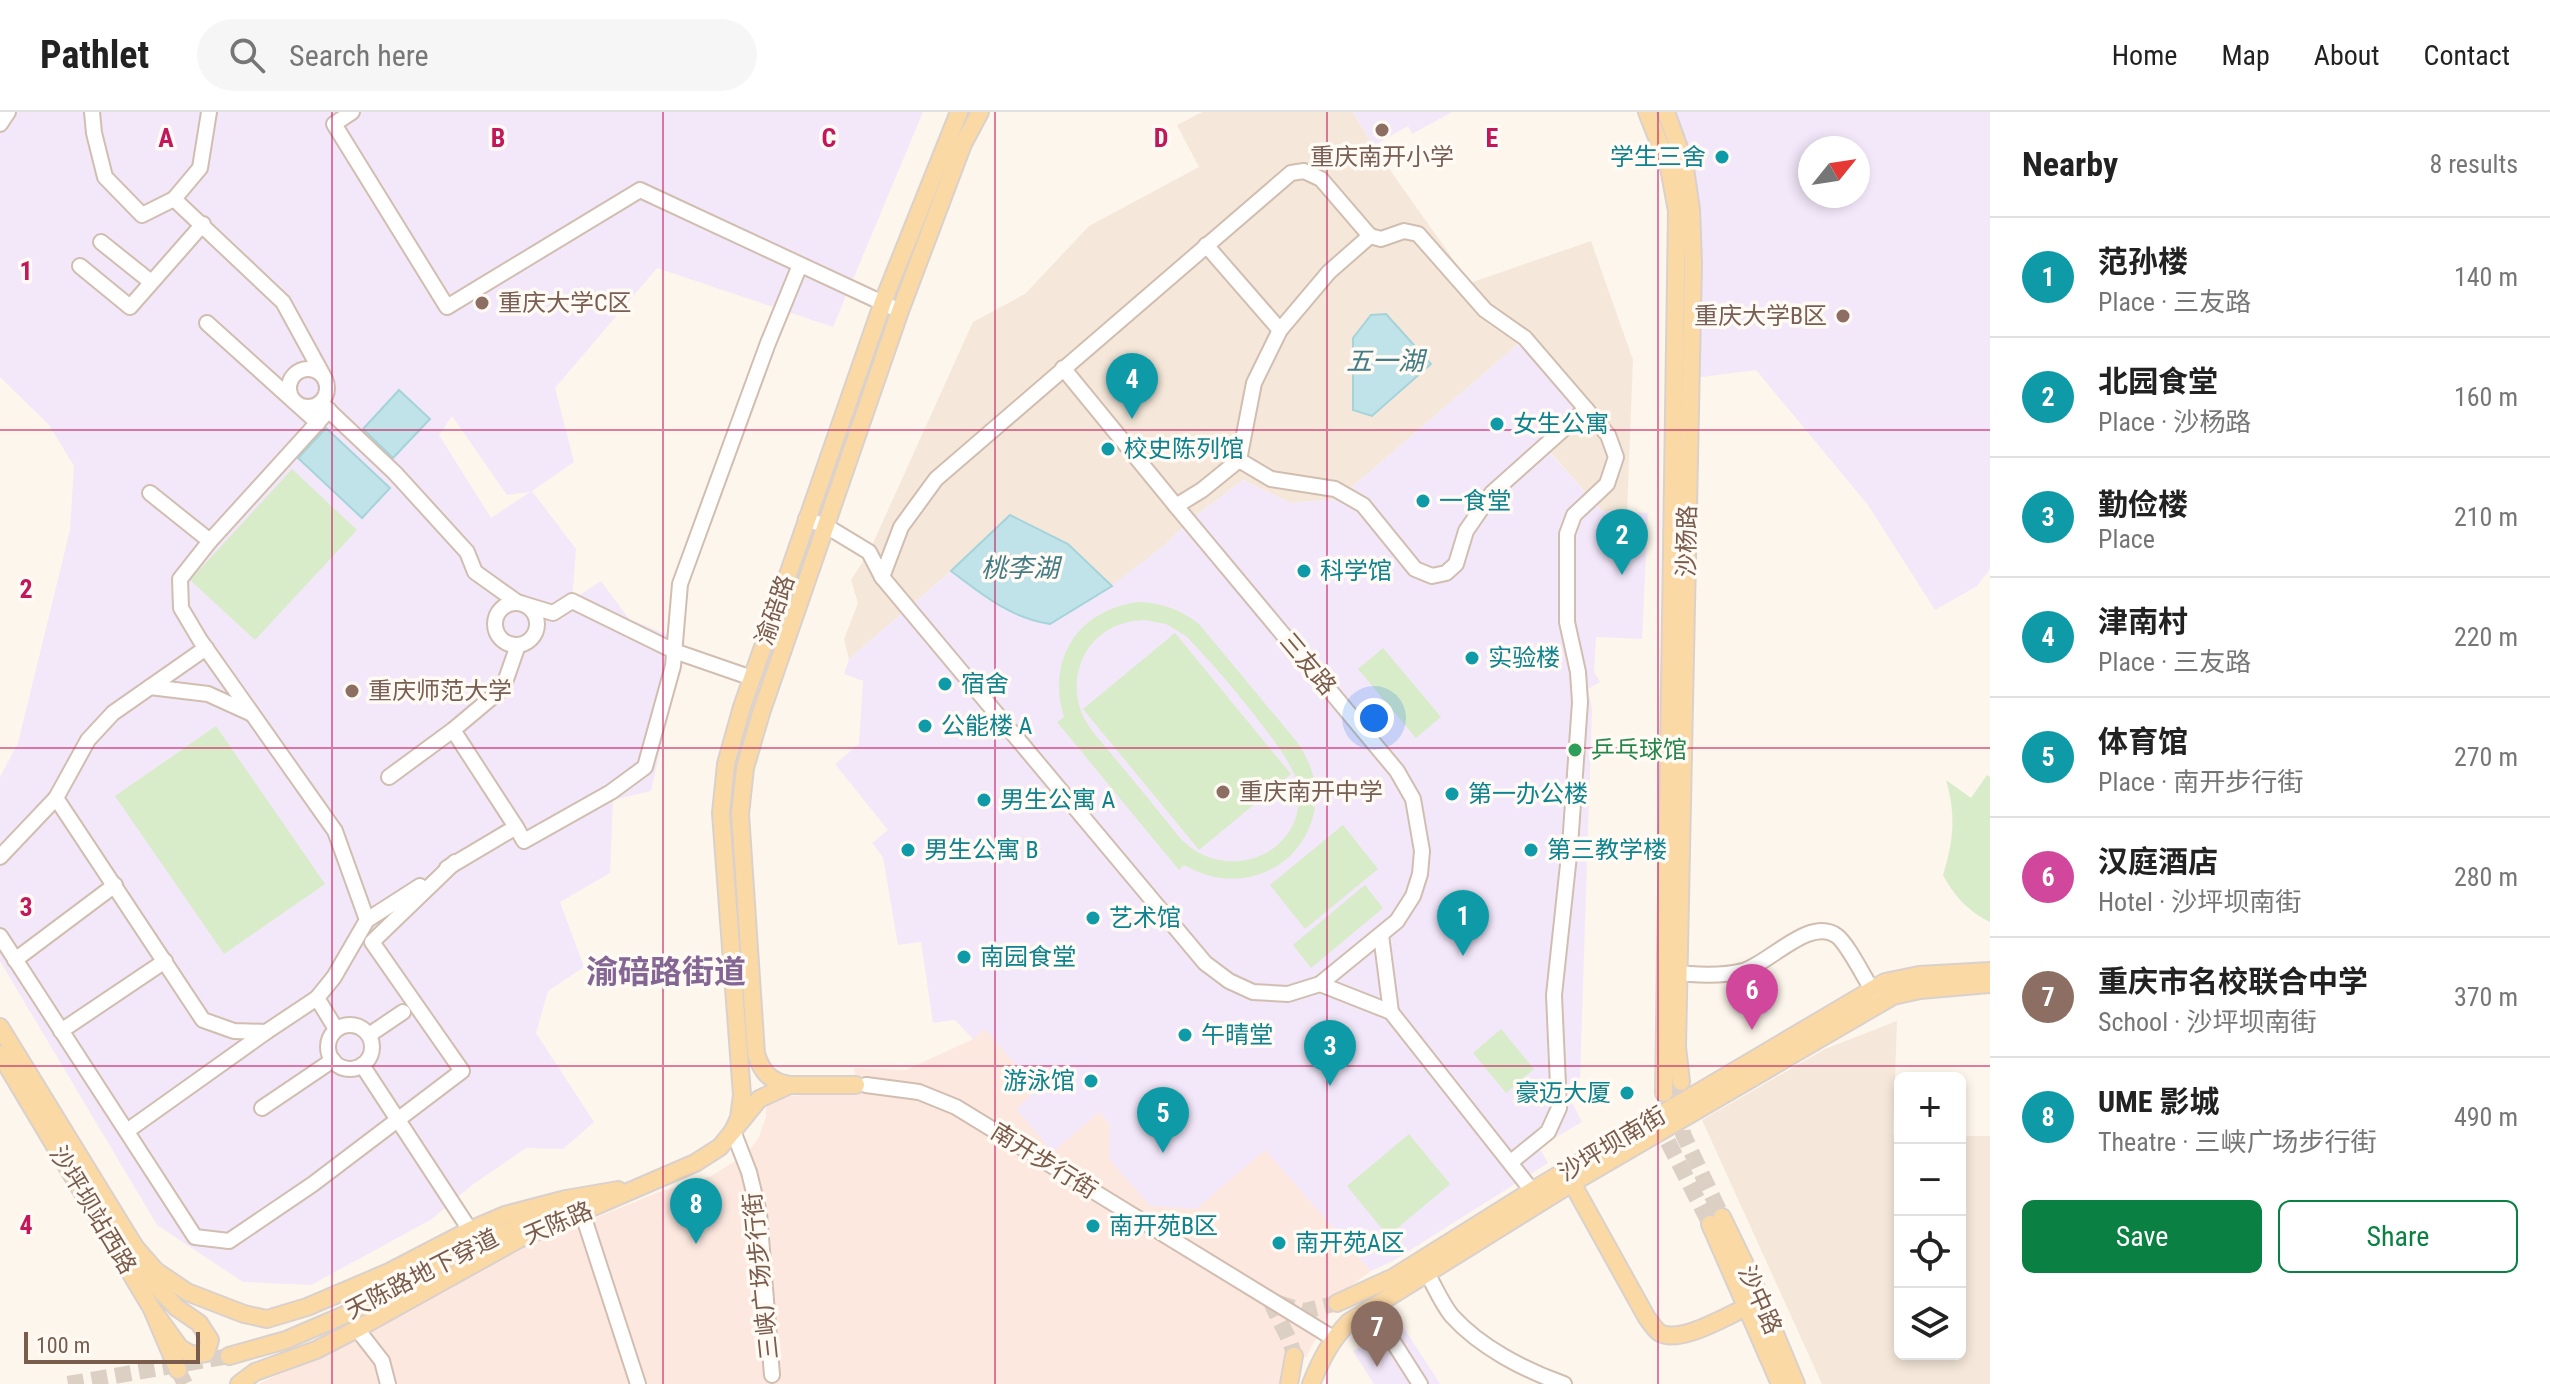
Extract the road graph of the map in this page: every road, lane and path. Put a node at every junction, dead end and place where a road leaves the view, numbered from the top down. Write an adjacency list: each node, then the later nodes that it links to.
1 (8, 112): 9 (street)
2 (92, 112): 10 (street)
3 (209, 112): 10 (street)
4 (352, 112): 15 (street)
5 (959, 112): 18 (main road, 渝碚路)
6 (980, 112): 19 (main road, 渝碚路)
7 (1647, 112): 55 (main road, 沙杨路)
8 (1666, 112): 55 (main road, 沙杨路)
9 (0, 124)
10 (174, 199): 11 (street)
11 (203, 224): 17 (street); 23 (street)
12 (1370, 236): 14 (street); 21 (street); 26 (street)
13 (101, 242): 17 (street)
14 (1206, 245): 21 (street); 22 (street)
15 (800, 265): 18 (street); 38 (street)
16 (80, 266): 17 (street)
17 (151, 282)
18 (883, 302): 19 (street); 31 (main road, 渝碚路)
19 (900, 311): 32 (main road, 渝碚路)
20 (207, 323): 24 (street)
21 (1280, 330): 28 (street)
22 (1063, 368): 30 (street, 三友路); 34 (street)
23 (324, 377): 24 (street); 25 (street)
24 (297, 404): 25 (street); 27 (street)
25 (325, 407): 27 (street); 35 (street)
26 (1586, 409): 28 (street); 78 (street)
27 (318, 423): 33 (street)
28 (1239, 460): 30 (street)
29 (150, 493): 33 (street)
30 (1176, 506): 50 (street, 三友路)
31 (806, 519): 32 (street); 39 (main road, 渝碚路)
32 (826, 526): 34 (street); 71 (main road, 渝碚路)
33 (210, 541): 37 (street)
34 (882, 577): 56 (street)
35 (517, 602): 36 (street); 36 (street); 38 (street)
36 (518, 645): 42 (street)
37 (206, 648): 40 (street); 41 (street)
38 (674, 651): 39 (street); 45 (street)
39 (752, 678): 77 (main road, 渝碚路)
40 (150, 687): 41 (street); 44 (street)
41 (252, 714): 49 (street)
42 (453, 730): 43 (street); 45 (street)
43 (389, 777)
44 (56, 798): 46 (street); 48 (street)
45 (516, 827): 47 (street)
46 (0, 857)
47 (455, 862): 49 (street); 75 (street)
48 (115, 885): 52 (street); 53 (street)
49 (367, 920): 59 (street)
50 (1381, 935): 56 (street); 61 (street)
51 (0, 936): 52 (street)
52 (15, 960): 64 (street)
53 (165, 961): 64 (street); 65 (street)
54 (1990, 971): 58 (main road)
55 (1672, 972): 58 (street); 70 (main road); 73 (main road)
56 (1320, 984): 61 (street)
57 (1990, 984): 58 (main road)
58 (1879, 991): 80 (main road, 沙坪坝南街); 81 (main road, 沙坪坝南街)
59 (317, 998): 63 (street); 65 (street)
60 (403, 1012): 66 (street)
61 (1391, 1012): 78 (street)
62 (0, 1027): 84 (main road, 沙坪坝站西路)
63 (336, 1029): 66 (street); 68 (street)
64 (61, 1031): 76 (street)
65 (266, 1032): 76 (street)
66 (369, 1035): 69 (street)
67 (0, 1054): 89 (main road, 沙坪坝站西路)
68 (333, 1060): 69 (street); 74 (street)
69 (362, 1065): 75 (street)
70 (1681, 1082)
71 (790, 1085): 72 (main road); 77 (main road, 天陈路)
72 (861, 1085): 91 (street, 南开步行街)
73 (1664, 1093)
74 (262, 1108)
75 (400, 1120): 76 (street); 83 (street)
76 (127, 1131)
77 (733, 1131): 79 (main road, 天陈路); 95 (street, 三峡广场步行街)
78 (1511, 1162): 81 (street)
79 (662, 1179): 82 (main road, 天陈路); 83 (main road); 92 (main road, 天陈路地下穿道)
80 (1572, 1183): 81 (main road, 沙坪坝南街); 88 (main road)
81 (1537, 1196): 85 (main road, 沙坪坝南街); 86 (main road, 沙坪坝南街)
82 (582, 1212): 90 (main road, 天陈路); 98 (street)
83 (470, 1230): 84 (main road)
84 (135, 1247): 89 (main road)
85 (1427, 1273): 87 (main road, 沙坪坝南街); 102 (street)
86 (1337, 1303)
87 (1371, 1307): 91 (main road, 沙坪坝南街); 101 (street)
88 (1747, 1307): 103 (main road, 沙中路); 104 (main road, 沙中路)
89 (152, 1309): 94 (main road, 沙坪坝站西路)
90 (357, 1329): 96 (main road, 天陈路); 97 (street)
91 (1333, 1338): 100 (main road)
92 (229, 1356)
93 (1294, 1356): 99 (main road)
94 (178, 1370)
95 (772, 1375)
96 (239, 1384)
97 (388, 1384)
98 (638, 1384)
99 (1289, 1384)
100 (1311, 1384)
101 (1420, 1384)
102 (1564, 1384)
103 (1780, 1384)
104 (1796, 1384)

